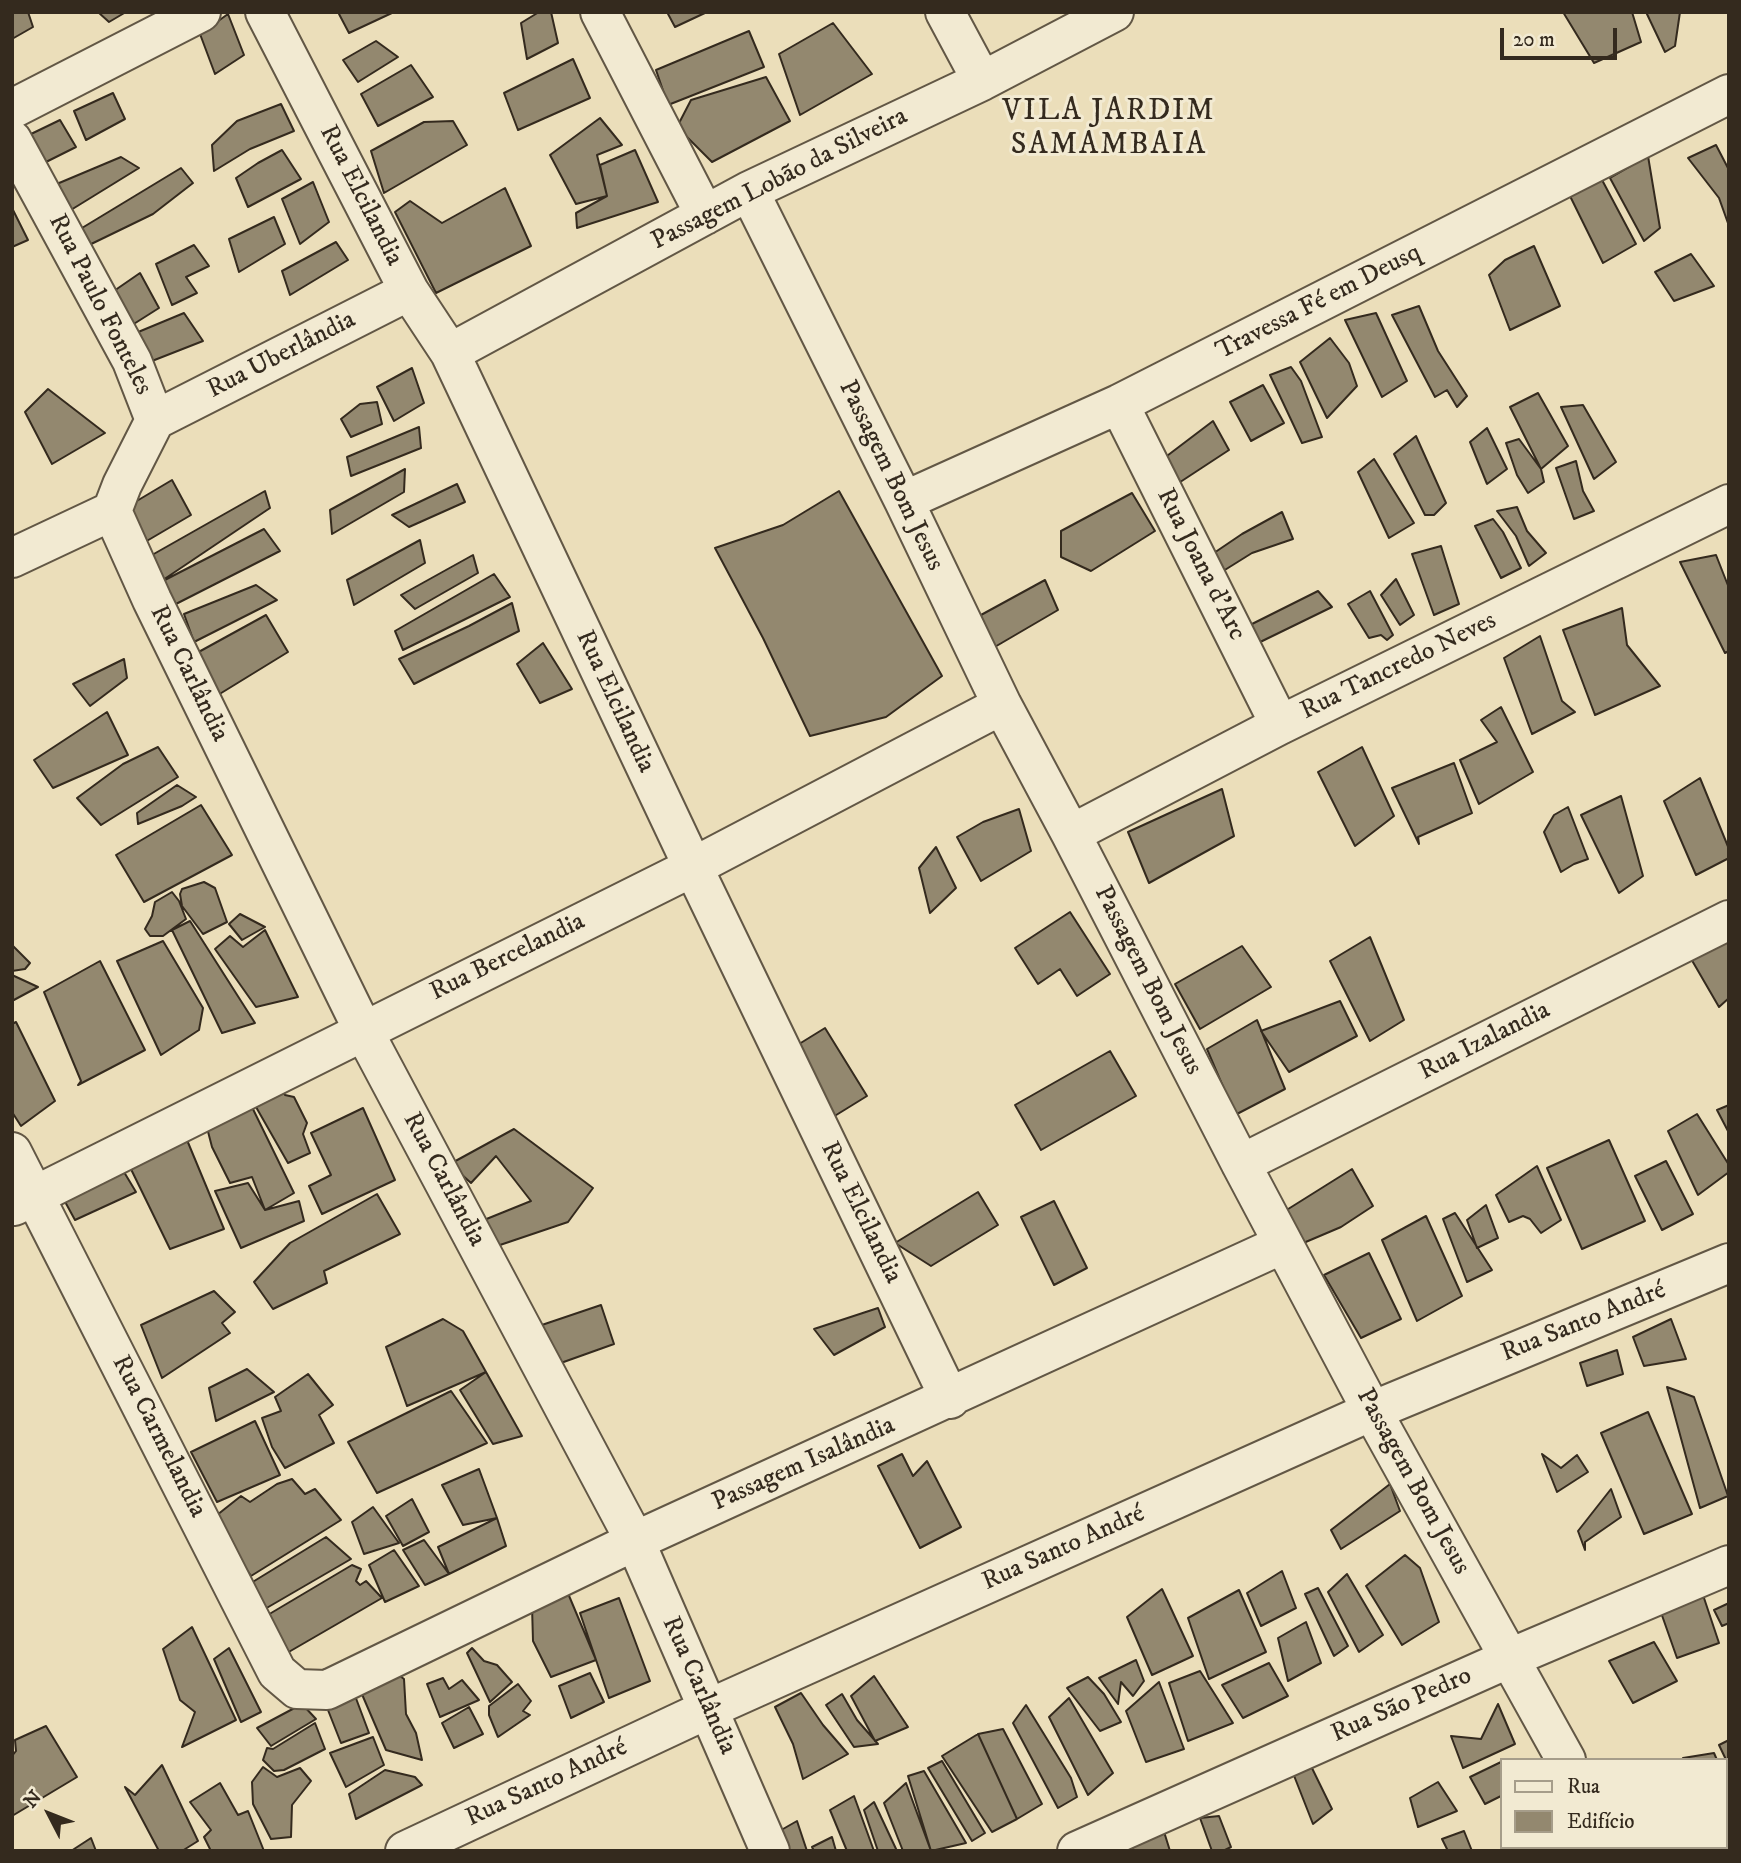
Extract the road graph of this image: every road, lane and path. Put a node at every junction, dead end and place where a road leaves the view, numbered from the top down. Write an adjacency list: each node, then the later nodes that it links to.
1 (201, 12): 8 (street)
2 (265, 12): 12 (street, Rua Elcilandia)
3 (600, 12): 11 (street)
4 (944, 12): 6 (street)
5 (1114, 12): 6 (street, Passagem Lobão da Silveira)
6 (982, 81): 10 (street, Passagem Lobão da Silveira)
7 (1729, 94): 14 (street, Travessa Fé em Deusq)
8 (12, 109)
9 (12, 140): 15 (street, Rua Paulo Fonteles)
10 (748, 191): 11 (street, Passagem Lobão da Silveira); 16 (street, Passagem Bom Jesus)
11 (705, 215): 13 (street, Passagem Lobão da Silveira)
12 (409, 291): 13 (street, Rua Elcilandia); 15 (street, Rua Uberlândia)
13 (450, 353): 23 (street, Rua Elcilandia)
14 (1119, 404): 16 (street, Travessa Fé em Deusq); 21 (street, Rua Joana d'Arc)
15 (155, 421): 18 (street, Rua Paulo Fonteles)
16 (904, 501): 20 (street, Passagem Bom Jesus)
17 (1729, 504): 21 (street, Rua Tancredo Neves)
18 (113, 511): 19 (street); 25 (street, Rua Carlândia)
19 (12, 558)
20 (1002, 705): 22 (street, Passagem Bom Jesus); 23 (street, Rua Bercelandia)
21 (1280, 726): 22 (street, Rua Tancredo Neves)
22 (1071, 834): 27 (street, Passagem Bom Jesus)
23 (693, 867): 25 (street, Rua Bercelandia); 31 (street, Rua Elcilandia)
24 (1729, 920): 27 (street, Rua Izalandia)
25 (363, 1030): 28 (street, Rua Bercelandia); 33 (street, Rua Carlândia)
26 (12, 1152): 28 (street, Rua Carmelandia)
27 (1241, 1164): 29 (street, Passagem Bom Jesus)
28 (24, 1201): 36 (street, Rua Carmelandia)
29 (1283, 1244): 31 (street, Passagem Isalândia); 32 (street, Passagem Bom Jesus)
30 (1729, 1263): 32 (street, Rua Santo André)
31 (950, 1399): 33 (street, Passagem Isalândia)
32 (1372, 1411): 35 (street, Passagem Bom Jesus); 37 (street, Rua Santo André)
33 (635, 1541): 36 (street, Passagem Isalândia); 37 (street, Rua Carlândia)
34 (1729, 1565): 35 (street, Rua São Pedro)
35 (1510, 1658): 38 (street, Passagem Bom Jesus); 41 (street, Rua São Pedro)
36 (327, 1690)
37 (708, 1709): 39 (street, Rua Santo André); 40 (street, Rua Carlândia)
38 (1565, 1758)
39 (405, 1851)
40 (770, 1851)
41 (1077, 1851)

